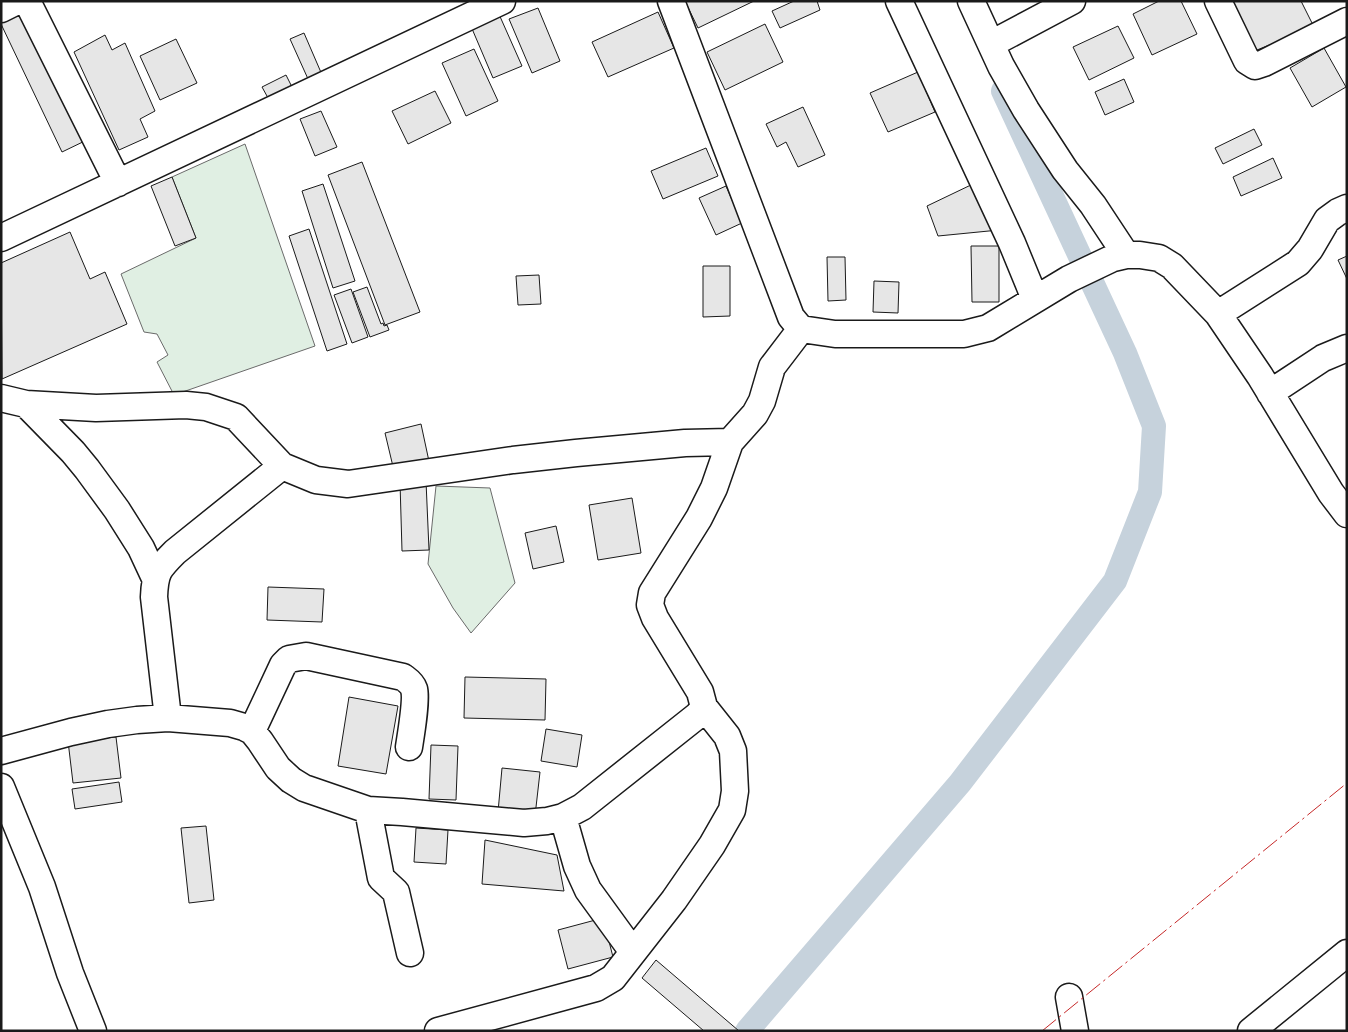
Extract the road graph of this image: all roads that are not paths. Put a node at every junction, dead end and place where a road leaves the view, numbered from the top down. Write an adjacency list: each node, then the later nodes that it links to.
1 (17, 1): 9 (street)
2 (27, 1): 12 (street)
3 (502, 1): 12 (street)
4 (671, 1): 18 (street)
5 (899, 1): 16 (street)
6 (971, 1): 11 (street)
7 (1072, 1): 11 (street)
8 (1218, 1): 10 (street)
9 (1, 9)
10 (1347, 21)
11 (991, 44): 15 (street)
12 (118, 183): 14 (street)
13 (1347, 208): 17 (street)
14 (1, 238)
15 (1120, 257): 16 (street); 17 (street)
16 (1035, 299): 18 (street)
17 (1218, 314): 20 (street)
18 (800, 329): 22 (street)
19 (1347, 348): 20 (street)
20 (1270, 392): 24 (street)
21 (13, 401): 23 (street); 25 (street)
22 (730, 442): 23 (street); 26 (street)
23 (282, 466): 25 (street)
24 (1347, 514)
25 (155, 578): 27 (street)
26 (704, 707): 33 (street); 34 (street)
27 (168, 718): 28 (street); 30 (street)
28 (252, 732): 29 (street); 32 (street)
29 (409, 747)
30 (1, 751)
31 (1, 787): 38 (street)
32 (368, 810): 33 (street); 35 (street)
33 (563, 817): 34 (street)
34 (633, 952): 39 (street)
35 (410, 953)
36 (1347, 953): 41 (street)
37 (1069, 997): 40 (street)
38 (93, 1031)
39 (438, 1031)
40 (1075, 1031)
41 (1251, 1031)

